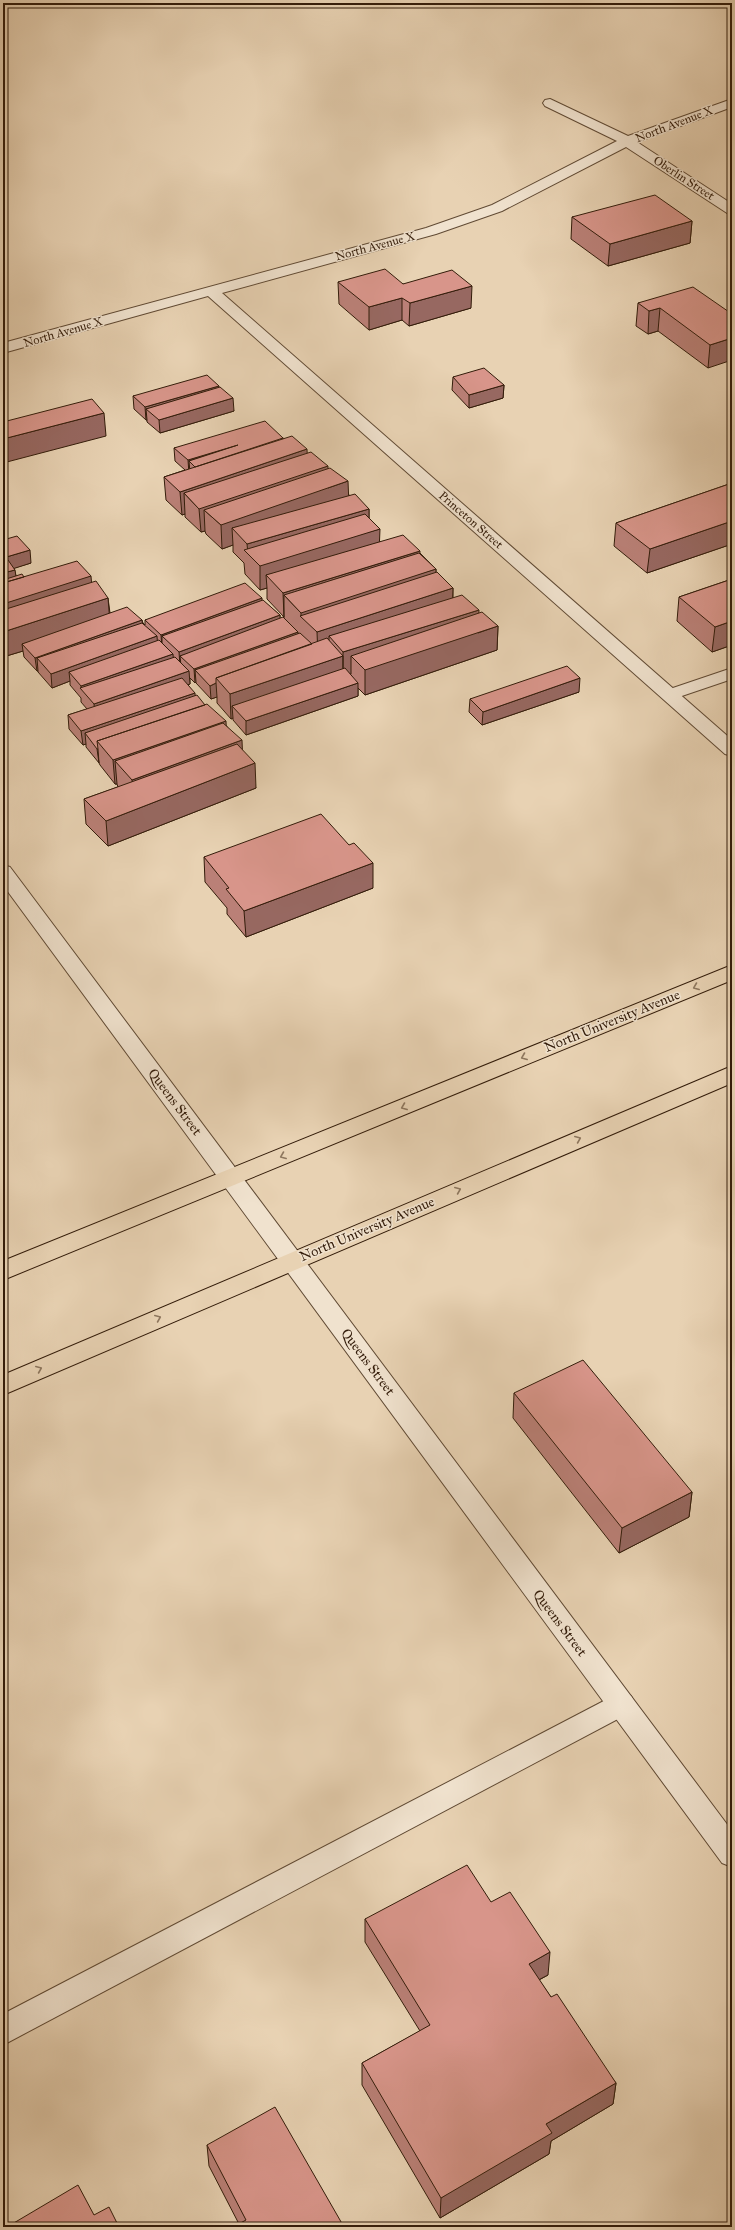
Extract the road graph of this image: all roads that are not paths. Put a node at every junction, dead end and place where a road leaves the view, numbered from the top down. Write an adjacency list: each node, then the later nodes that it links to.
1 (732, 102): 3 (street, North Avenue X)
2 (550, 103): 3 (street, Oberlin Street)
3 (628, 141): 4 (street, Oberlin Street); 5 (street, North Avenue X)
4 (732, 210)
5 (210, 290): 6 (street, North Avenue X); 8 (street, Princeton Street)
6 (3, 348)
7 (732, 673): 8 (street)
8 (670, 696): 9 (street, Princeton Street)
9 (732, 750)
10 (3, 871): 13 (street, Queens Street)
11 (732, 972): 13 (main road, North University Avenue, one-way to 13)
12 (732, 1074): 14 (main road, North University Avenue, one-way to 12)
13 (231, 1178): 14 (street, Queens Street); 15 (main road, North University Avenue)
14 (293, 1261): 16 (main road, North University Avenue, one-way to 14); 17 (street, Queens Street)
15 (3, 1271)
16 (3, 1385)
17 (620, 1704): 18 (street, Queens Street); 19 (street)
18 (732, 1854)
19 (3, 2030)

